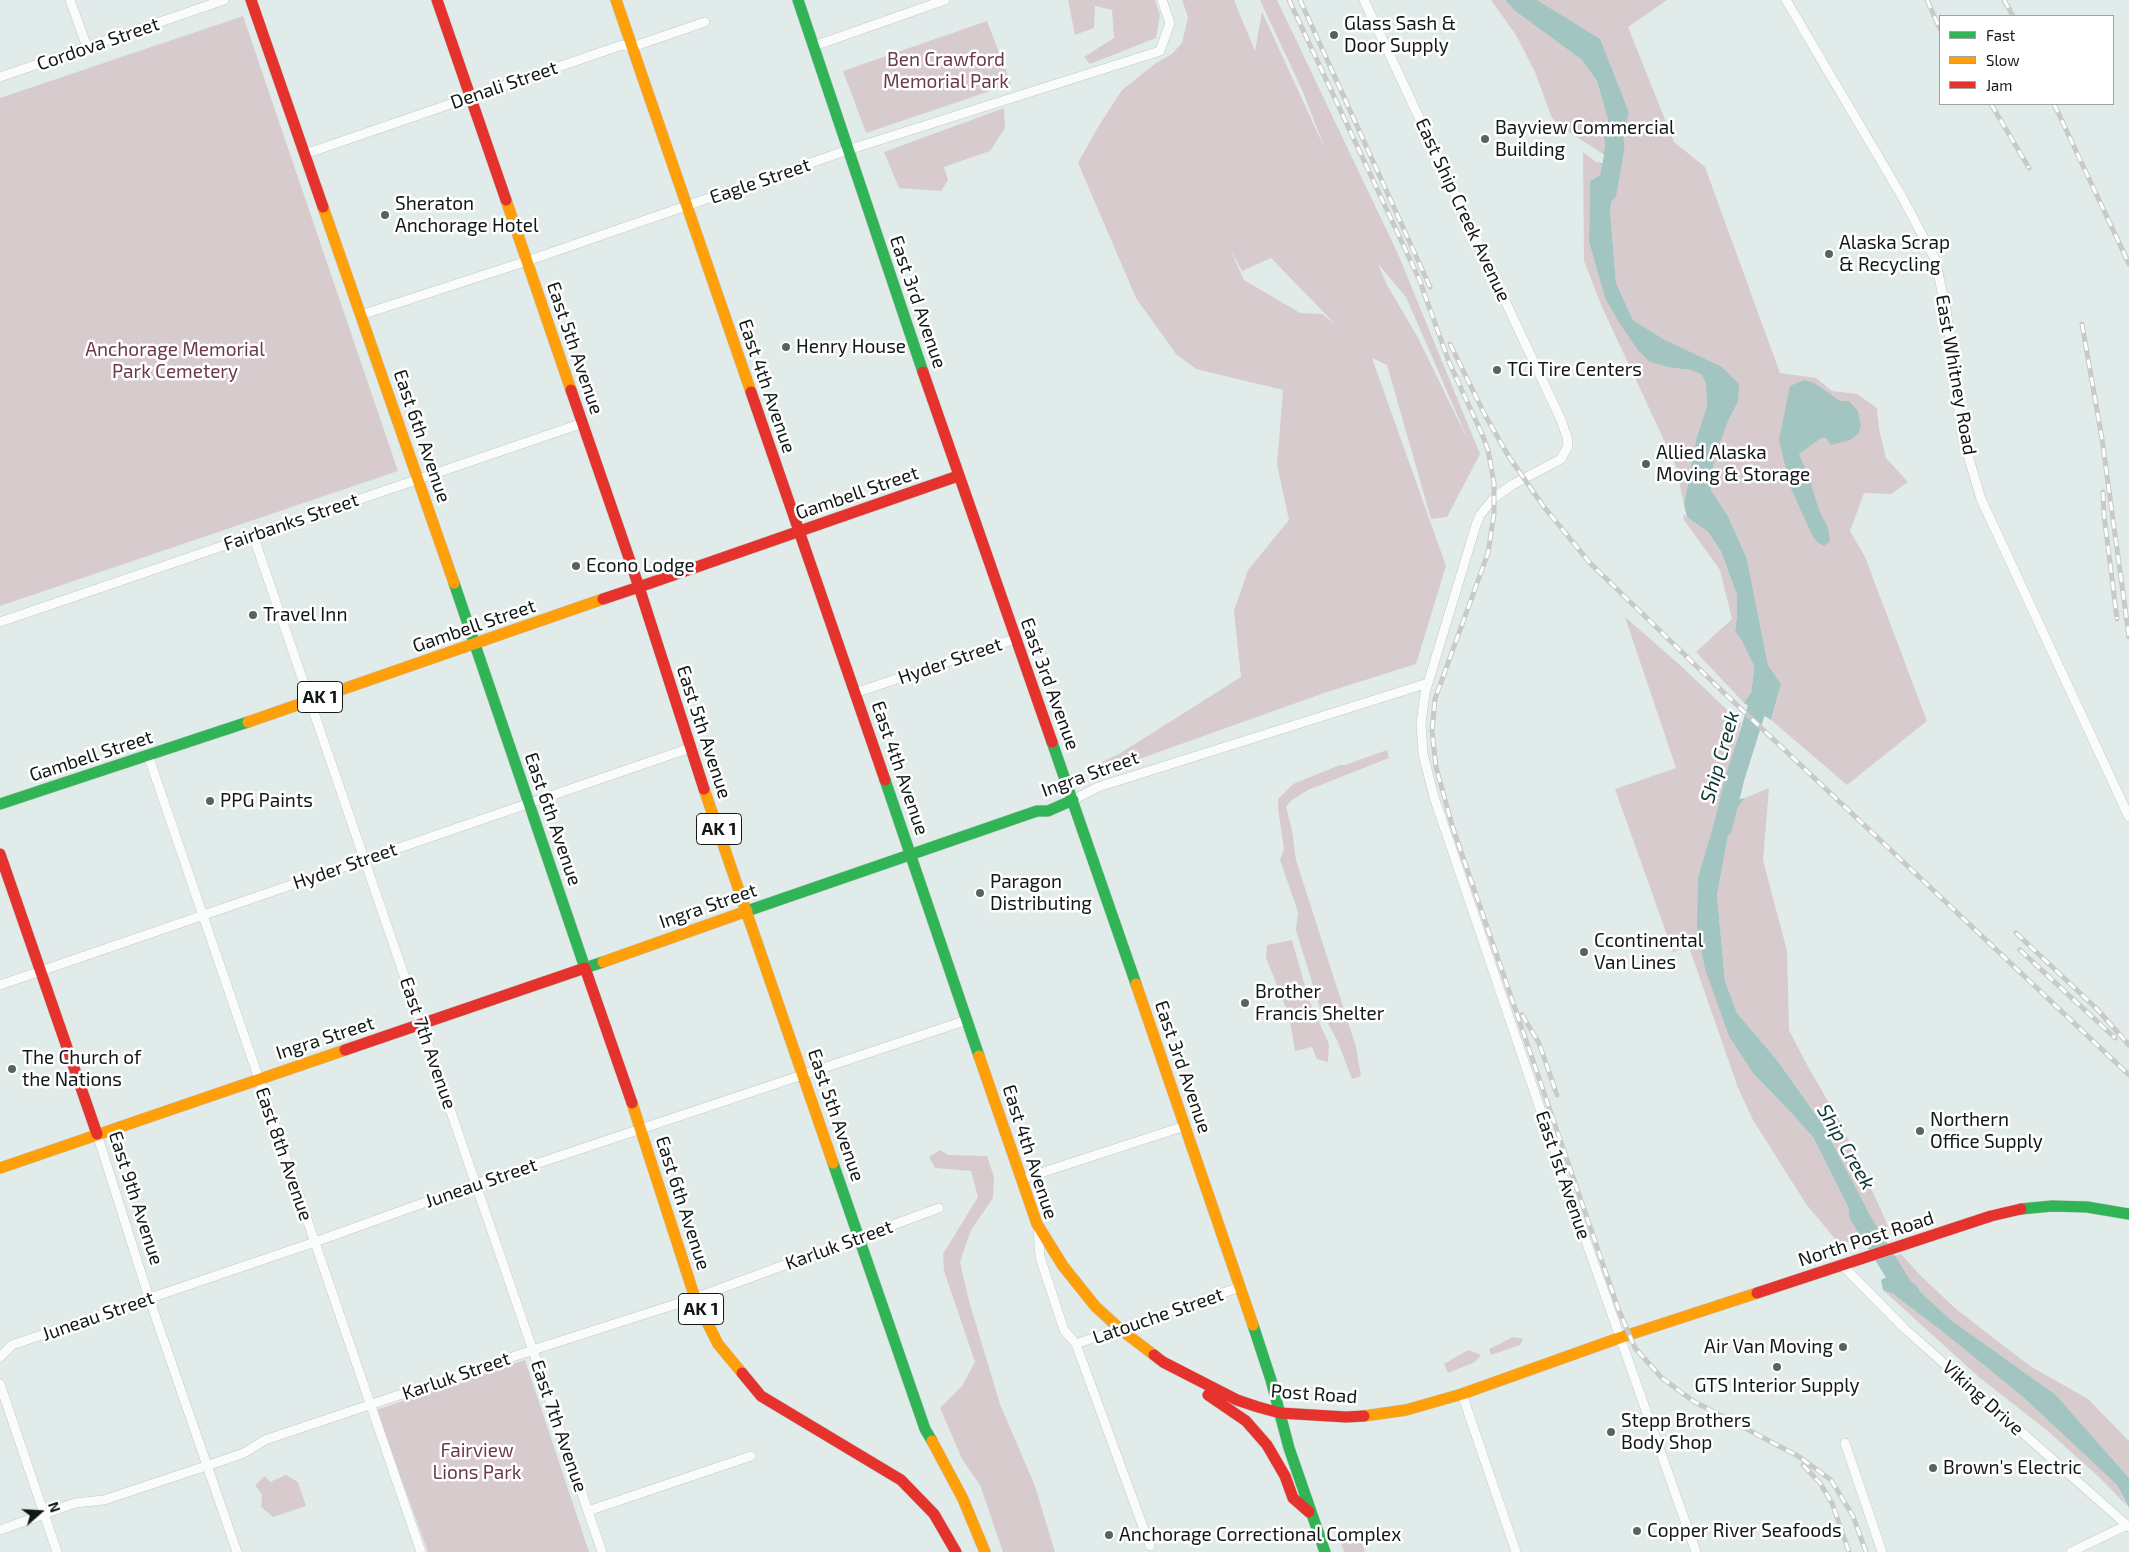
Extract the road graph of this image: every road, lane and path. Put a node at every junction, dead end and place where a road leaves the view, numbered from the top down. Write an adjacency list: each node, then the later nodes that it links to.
1 (70, 0): 14 (street)
2 (224, 0): 14 (street, Cordova Street)
3 (251, 0): 18 (main road, East 6th Avenue)
4 (437, 0): 16 (main road, East 5th Avenue)
5 (616, 0): 12 (main road, East 4th Avenue)
6 (798, 0): 13 (main road, East 3rd Avenue)
7 (945, 0): 13 (street)
8 (1162, 0): 17 (street, Eagle Street)
9 (1364, 0): 31 (street, East Ship Creek Avenue)
10 (1786, 0): 41 (street, East Whitney Road)
11 (705, 22): 12 (street, Denali Street)
12 (632, 46): 16 (street, Denali Street); 19 (main road, East 4th Avenue)
13 (814, 46): 17 (main road, East 3rd Avenue)
14 (86, 47): 15 (street, Cordova Street)
15 (0, 77)
16 (470, 96): 18 (street, Denali Street); 20 (main road, East 5th Avenue)
17 (848, 150): 19 (street, Eagle Street); 23 (main road, East 3rd Avenue)
18 (305, 154): 21 (main road, East 6th Avenue)
19 (686, 206): 20 (street, Eagle Street); 25 (main road, East 4th Avenue)
20 (527, 260): 21 (street, Eagle Street); 22 (main road, East 5th Avenue)
21 (361, 315): 24 (main road, East 6th Avenue)
22 (583, 423): 24 (street, Fairbanks Street); 27 (main road, East 5th Avenue)
23 (958, 476): 25 (main road, Gambell Street); 29 (main road, East 3rd Avenue)
24 (418, 478): 26 (street, Fairbanks Street); 30 (main road, East 6th Avenue)
25 (800, 532): 27 (main road, Gambell Street); 32 (main road, East 4th Avenue)
26 (253, 535): 28 (street, Fairbanks Street); 33 (street, East 7th Avenue)
27 (639, 586): 30 (main road, Gambell Street / AK 1); 34 (main road, East 5th Avenue / AK 1)
28 (0, 622)
29 (1015, 639): 32 (street, Hyder Street); 36 (main road, East 3rd Avenue)
30 (475, 644): 33 (main road, Gambell Street / AK 1); 38 (main road, East 6th Avenue)
31 (1428, 683): 37 (street, Ingra Street); 70 (street, East 1st Avenue)
32 (855, 693): 43 (main road, East 4th Avenue)
33 (310, 701): 35 (main road, Gambell Street / AK 1); 44 (street, East 7th Avenue)
34 (690, 748): 38 (street, Hyder Street); 45 (main road, East 5th Avenue / AK 1)
35 (148, 755): 39 (main road, Gambell Street / AK 1); 46 (street, East 8th Avenue)
36 (1059, 760): 37 (main road, East 3rd Avenue); 40 (main road)
37 (1073, 800): 40 (main road, Ingra Street); 54 (main road, East 3rd Avenue)
38 (529, 803): 44 (street, Hyder Street); 47 (main road, East 6th Avenue)
39 (0, 804)
40 (1037, 811): 43 (main road, Ingra Street)
41 (2129, 816)
42 (0, 854): 48 (main road, East 9th Avenue)
43 (912, 855): 45 (main road, Ingra Street); 50 (main road, East 4th Avenue)
44 (365, 860): 46 (street, Hyder Street); 51 (street, East 7th Avenue)
45 (747, 911): 47 (main road, Ingra Street); 52 (main road, East 5th Avenue / AK 1)
46 (203, 915): 48 (street, Hyder Street); 53 (street, East 8th Avenue)
47 (584, 968): 51 (main road, Ingra Street); 55 (main road, East 6th Avenue / AK 1)
48 (41, 971): 49 (street, Hyder Street); 56 (main road, East 9th Avenue)
49 (0, 985)
50 (967, 1020): 52 (street, Juneau Street); 58 (main road, East 4th Avenue)
51 (421, 1025): 53 (main road, Ingra Street); 59 (street, East 7th Avenue)
52 (804, 1075): 55 (street, Juneau Street); 63 (main road, East 5th Avenue / AK 1)
53 (259, 1078): 56 (main road, Ingra Street); 64 (street, East 8th Avenue)
54 (1185, 1126): 58 (street); 66 (main road, East 3rd Avenue)
55 (640, 1130): 59 (street, Juneau Street); 68 (main road, East 6th Avenue / AK 1)
56 (97, 1134): 57 (main road, Ingra Street); 67 (street, East 9th Avenue)
57 (0, 1168)
58 (1022, 1179): 62 (main road, East 4th Avenue)
59 (476, 1184): 64 (street, Juneau Street); 72 (street, East 7th Avenue)
60 (939, 1208): 63 (street, Karluk Street)
61 (2129, 1214): 65 (main road, North Post Road)
62 (1037, 1224): 69 (main road, Post Road); 71 (street, East 4th Avenue)
63 (859, 1237): 68 (street, Karluk Street); 92 (main road, East 5th Avenue / AK 1)
64 (315, 1242): 67 (street, Juneau Street); 76 (street, East 8th Avenue)
65 (1842, 1265): 70 (main road, North Post Road); 84 (street, Viking Drive)
66 (1240, 1287): 69 (street, Latouche Street); 77 (main road, East 3rd Avenue)
67 (149, 1298): 73 (street, Juneau Street); 80 (street, East 9th Avenue)
68 (695, 1298): 72 (street, Karluk Street); 91 (main road, East 6th Avenue / AK 1)
69 (1120, 1329): 71 (street, Latouche Street); 77 (main road, Post Road); 83 (main road)
70 (1619, 1338): 75 (main road, Post Road); 95 (street, East 1st Avenue)
71 (1076, 1344): 86 (street, East 4th Avenue)
72 (533, 1350): 76 (street, Karluk Street); 81 (street, East 7th Avenue)
73 (0, 1357)
74 (0, 1384): 82 (street)
75 (1462, 1394): 77 (main road, Post Road); 94 (street)
76 (370, 1404): 80 (street, Karluk Street); 89 (street, East 8th Avenue)
77 (1280, 1413): 83 (main road, East 3rd Avenue)
78 (1845, 1443): 96 (street)
79 (751, 1456): 81 (street)
80 (207, 1466): 82 (street, Karluk Street); 88 (street, East 9th Avenue)
81 (588, 1512): 90 (street, East 7th Avenue)
82 (44, 1514): 85 (street, Karluk Street); 87 (street)
83 (1312, 1514): 93 (main road, East 3rd Avenue)
84 (2128, 1526): 97 (street)
85 (0, 1530)
86 (1150, 1546)
87 (57, 1552)
88 (236, 1552)
89 (421, 1552)
90 (602, 1552)
91 (956, 1552)
92 (986, 1552)
93 (1325, 1552)
94 (1516, 1552)
95 (1696, 1552)
96 (1882, 1552)
97 (2071, 1552)

